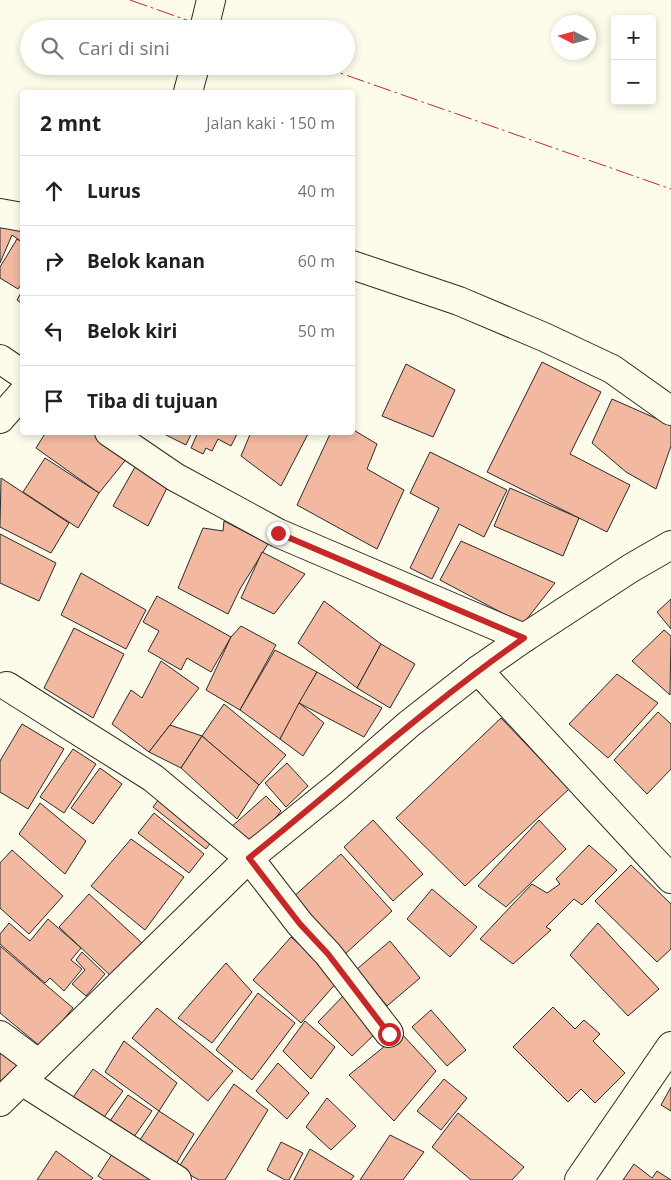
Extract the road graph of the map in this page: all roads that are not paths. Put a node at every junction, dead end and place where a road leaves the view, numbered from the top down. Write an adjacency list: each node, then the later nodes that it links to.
1 (211, 0): 2 (street)
2 (206, 20)
3 (193, 75): 4 (street)
4 (189, 90)
5 (0, 214): 6 (street)
6 (20, 217)
7 (355, 267): 11 (street)
8 (0, 358): 9 (street)
9 (20, 373)
10 (20, 396): 12 (street)
11 (671, 411)
12 (0, 419)
13 (112, 435): 15 (street)
14 (671, 545): 15 (street)
15 (524, 638): 16 (street)
16 (478, 670): 18 (street); 19 (street)
17 (7, 686): 18 (street)
18 (249, 858): 20 (street); 23 (street)
19 (671, 879)
20 (389, 1034)
21 (0, 1035): 23 (street)
22 (671, 1046): 26 (street)
23 (30, 1073): 24 (street); 25 (street)
24 (0, 1102)
25 (177, 1180)
26 (579, 1180)

